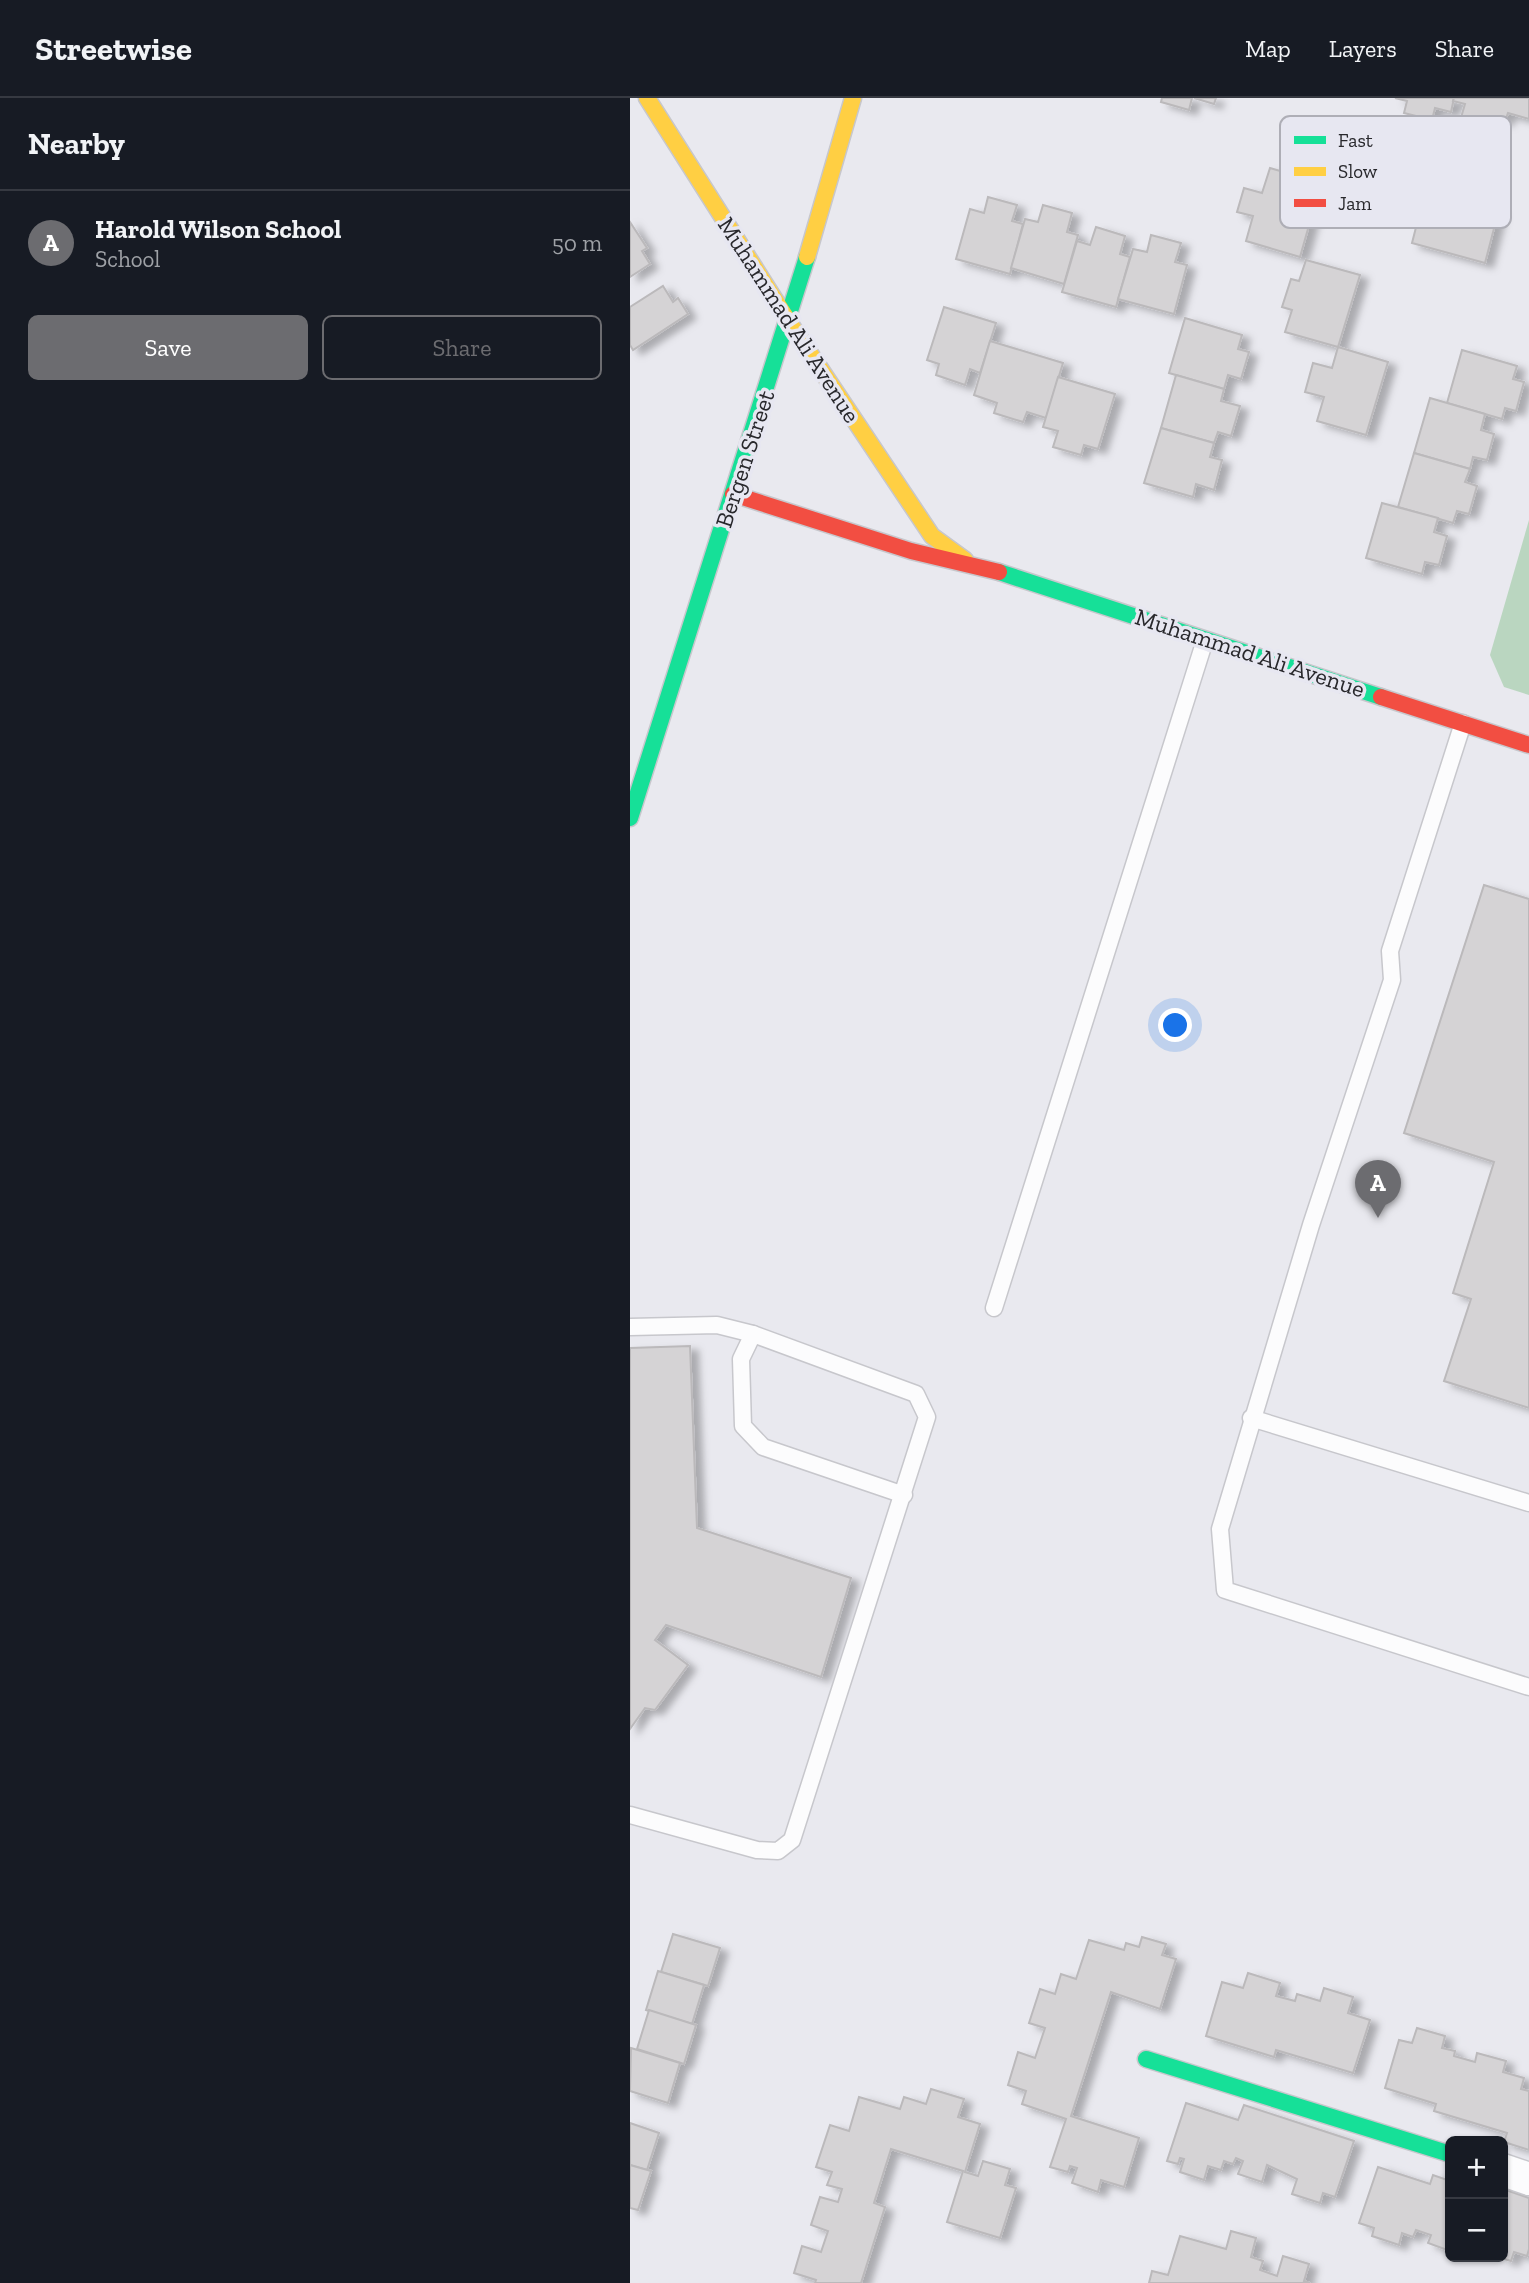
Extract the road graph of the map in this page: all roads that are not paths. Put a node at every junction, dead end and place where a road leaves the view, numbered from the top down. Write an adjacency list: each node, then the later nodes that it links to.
1 (647, 98): 3 (street, Muhammad Ali Avenue)
2 (853, 98): 3 (street, Bergen Street)
3 (789, 322): 4 (street, Bergen Street); 5 (street, Muhammad Ali Avenue)
4 (733, 494): 5 (street, Muhammad Ali Avenue); 9 (street, Bergen Street)
5 (970, 563): 6 (street, Muhammad Ali Avenue)
6 (1205, 640): 7 (street, Muhammad Ali Avenue); 10 (lane)
7 (1463, 723): 8 (street, Muhammad Ali Avenue); 13 (lane)
8 (1529, 745)
9 (630, 818)
10 (994, 1308)
11 (630, 1327): 12 (lane)
12 (752, 1334): 14 (lane); 14 (lane)
13 (1251, 1418): 15 (lane); 16 (lane)
14 (904, 1495): 17 (lane)
15 (1529, 1503)
16 (1529, 1687)
17 (630, 1815)
18 (1146, 2059): 19 (street)
19 (1445, 2152)
20 (1508, 2172): 21 (street)
21 (1529, 2179)

